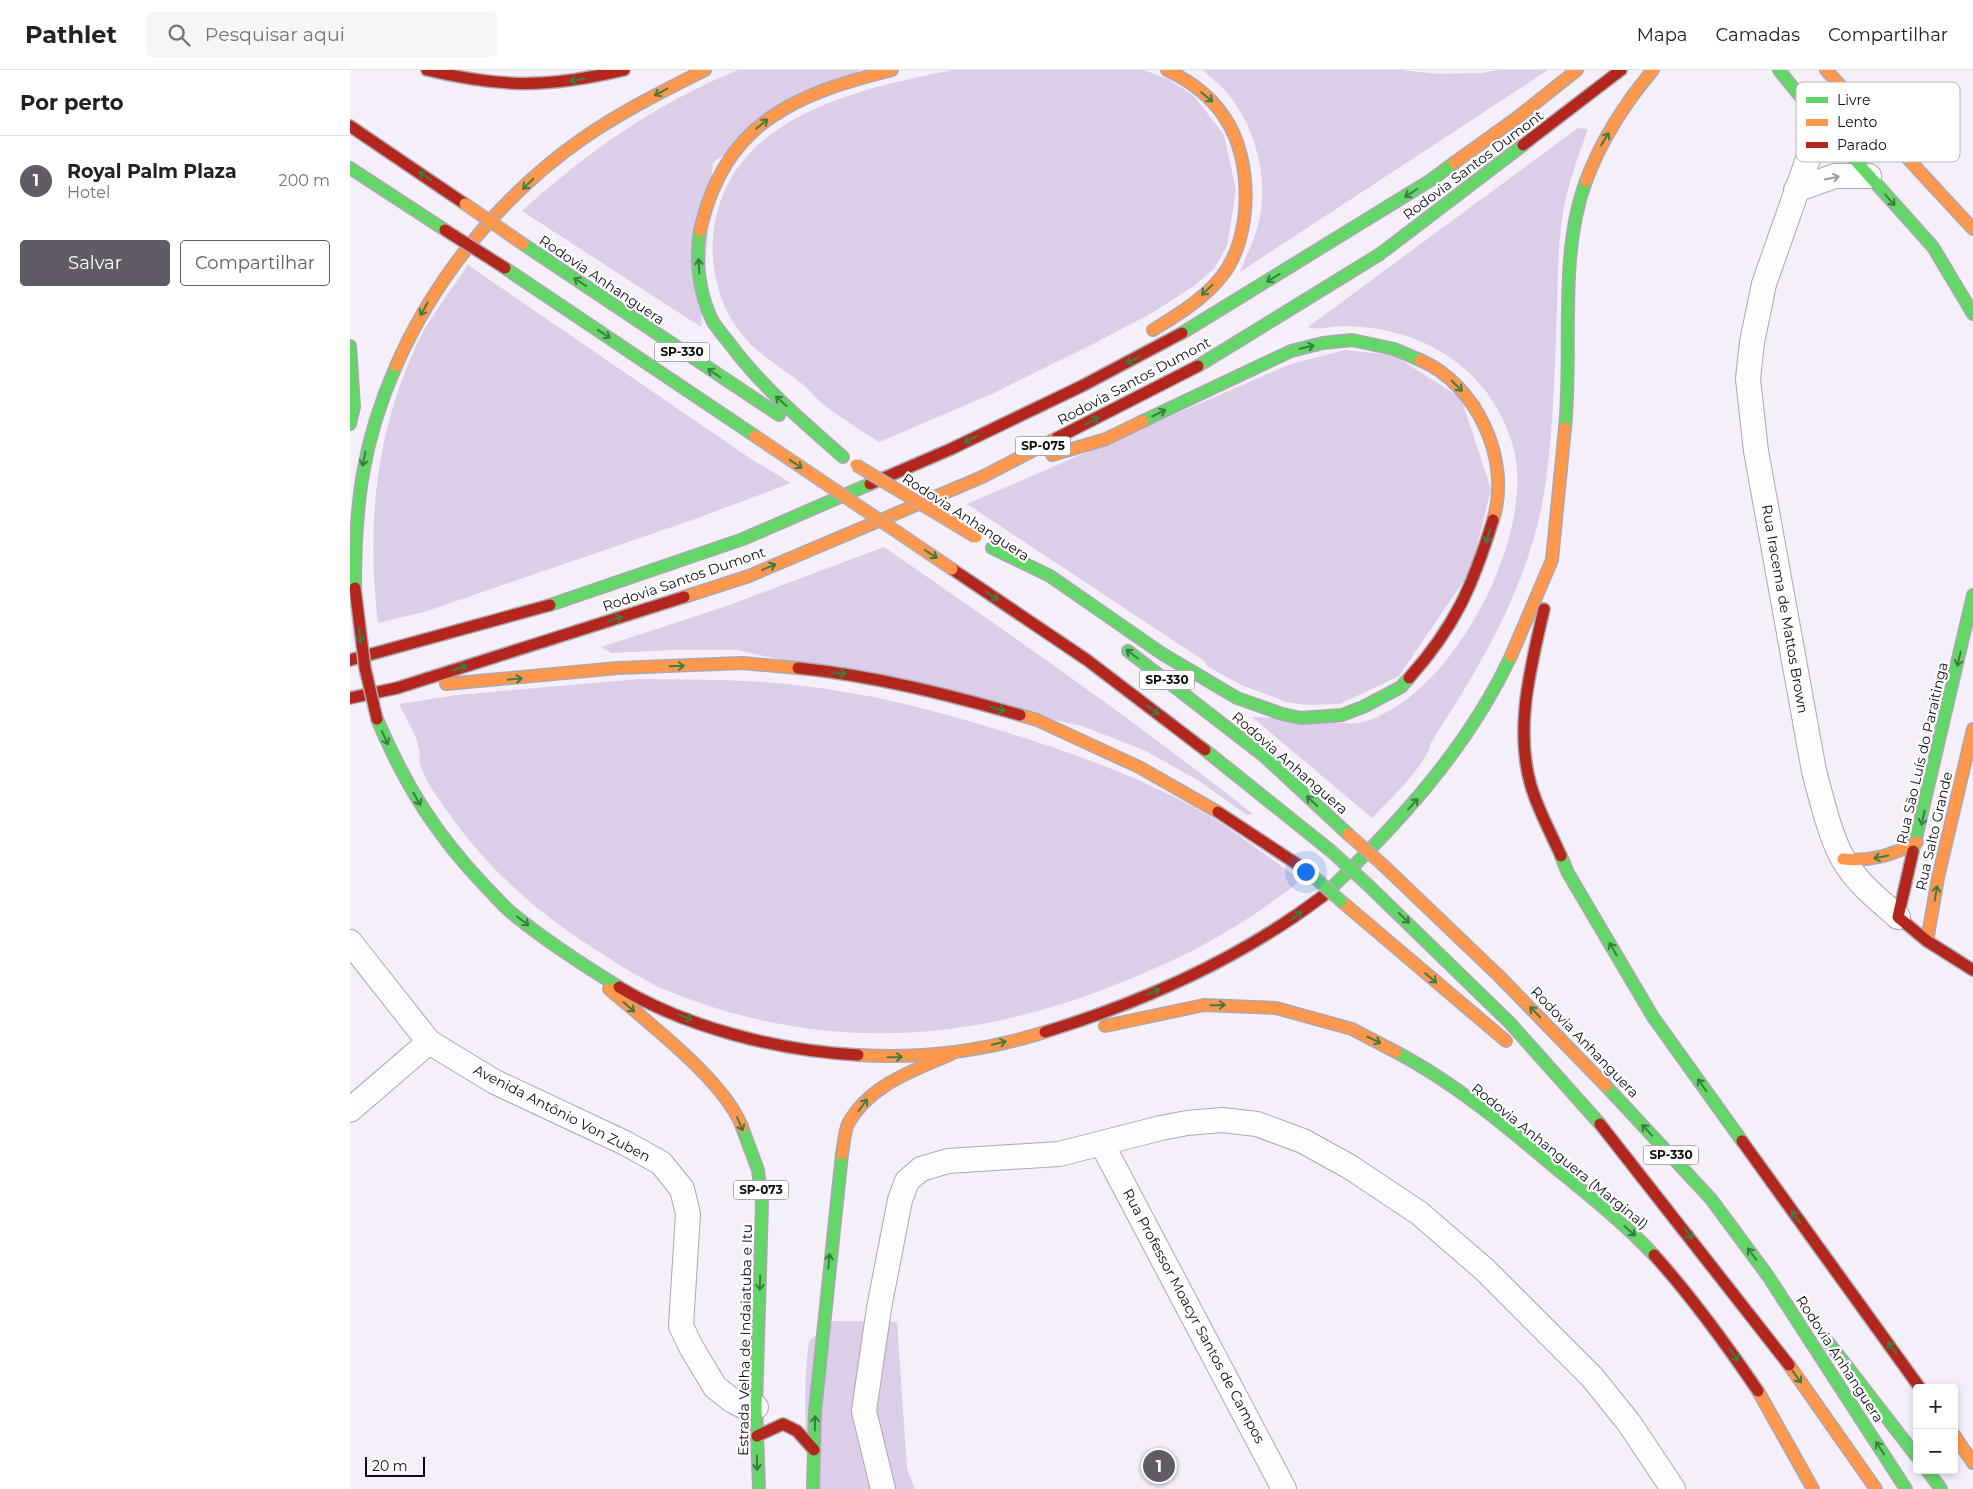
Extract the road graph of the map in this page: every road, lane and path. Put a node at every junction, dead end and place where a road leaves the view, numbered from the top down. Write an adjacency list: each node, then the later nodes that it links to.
1 (427, 70): 2 (main road, one-way to 1)
2 (624, 70)
3 (704, 70): 40 (main road, one-way to 40, bridge)
4 (892, 70): 29 (main road, one-way to 4)
5 (1167, 70): 24 (main road, one-way to 24)
6 (1577, 70): 28 (main road, Rodovia Santos Dumont / SP-075, one-way to 28)
7 (1620, 70): 30 (main road, Rodovia Santos Dumont / SP-075, one-way to 7)
8 (1653, 70): 32 (main road, one-way to 8)
9 (1780, 71): 11 (main road); 14 (main road)
10 (1829, 71): 12 (main road); 13 (main road)
11 (1797, 76)
12 (1816, 76)
13 (1839, 82)
14 (1796, 91)
15 (350, 126): 29 (main road, Rodovia Anhanguera / SP-330, one-way to 15, bridge)
16 (1806, 162): 21 (street, Rua Iracema de Mattos Brown)
17 (1857, 162): 20 (main road)
18 (1912, 162): 22 (main road)
19 (350, 168): 53 (main road, SP-330, one-way to 53, bridge)
20 (1869, 176): 21 (street, one-way to 20); 23 (main road, one-way to 23)
21 (1796, 190): 43 (street, Rua Iracema de Mattos Brown)
22 (1973, 229)
23 (1973, 314)
24 (1140, 338)
25 (350, 346): 27 (main road)
26 (1098, 364): 28 (main road)
27 (350, 424)
28 (997, 426): 37 (main road, Rodovia Santos Dumont / SP-075, one-way to 37)
29 (843, 457): 31 (main road, Rodovia Anhanguera / SP-330, bridge)
30 (982, 477): 31 (main road, one-way to 31); 38 (main road, Rodovia Santos Dumont / SP-075, one-way to 30)
31 (992, 548): 33 (main road, Rodovia Anhanguera / SP-330)
32 (1552, 560): 49 (main road, one-way to 32); 56 (main road, one-way to 32)
33 (1040, 584)
34 (1973, 594): 42 (main road, Rua São Luís do Paraitinga, one-way to 42)
35 (1119, 644): 55 (main road, Rodovia Anhanguera / SP-330, one-way to 35, bridge)
36 (350, 649): 40 (main road, bridge)
37 (350, 660)
38 (397, 688): 39 (main road, Rodovia Santos Dumont / SP-075); 53 (main road, one-way to 53, bridge)
39 (350, 698)
40 (377, 719): 47 (main road, one-way to 47)
41 (1973, 729): 45 (main road, Rua Salto Grande, one-way to 41)
42 (1917, 842): 43 (main road, one-way to 43); 44 (main road, Rua São Luís do Paraitinga)
43 (1843, 859): 44 (street, Rua Iracema de Mattos Brown)
44 (1898, 917): 45 (main road, Rua Iracema de Mattos Brown)
45 (1927, 941): 48 (main road, Rua Iracema de Mattos Brown)
46 (350, 942): 50 (street, Avenida Antônio Von Zuben)
47 (580, 963): 51 (main road, one-way to 51); 57 (main road, Estrada Velha de Indaiatuba e Itu / SP-073, one-way to 57)
48 (1973, 970)
49 (1032, 1036): 51 (main road, one-way to 49); 69 (main road, Rodovia Anhanguera (Marginal), one-way to 69)
50 (429, 1042): 52 (street); 57 (street, Avenida Antônio Von Zuben)
51 (952, 1054): 60 (main road, one-way to 51)
52 (350, 1110)
53 (1593, 1114): 70 (main road, SP-330, one-way to 70)
54 (1102, 1144): 66 (street); 67 (street, Rua Professor Moacyr Santos de Campos); 68 (street)
55 (1768, 1276): 61 (main road); 71 (main road, Rodovia Anhanguera / SP-330, one-way to 55)
56 (1917, 1384)
57 (756, 1407): 58 (main road, Estrada Velha de Indaiatuba e Itu / SP-073)
58 (757, 1436): 60 (main road); 64 (main road, Estrada Velha de Indaiatuba e Itu / SP-073, one-way to 64)
59 (1958, 1441): 62 (main road)
60 (814, 1450): 65 (main road)
61 (1913, 1452)
62 (1973, 1463)
63 (1930, 1474): 72 (main road)
64 (759, 1489)
65 (813, 1489)
66 (883, 1489)
67 (1284, 1489)
68 (1673, 1489)
69 (1813, 1489)
70 (1876, 1489)
71 (1906, 1489)
72 (1941, 1489)

